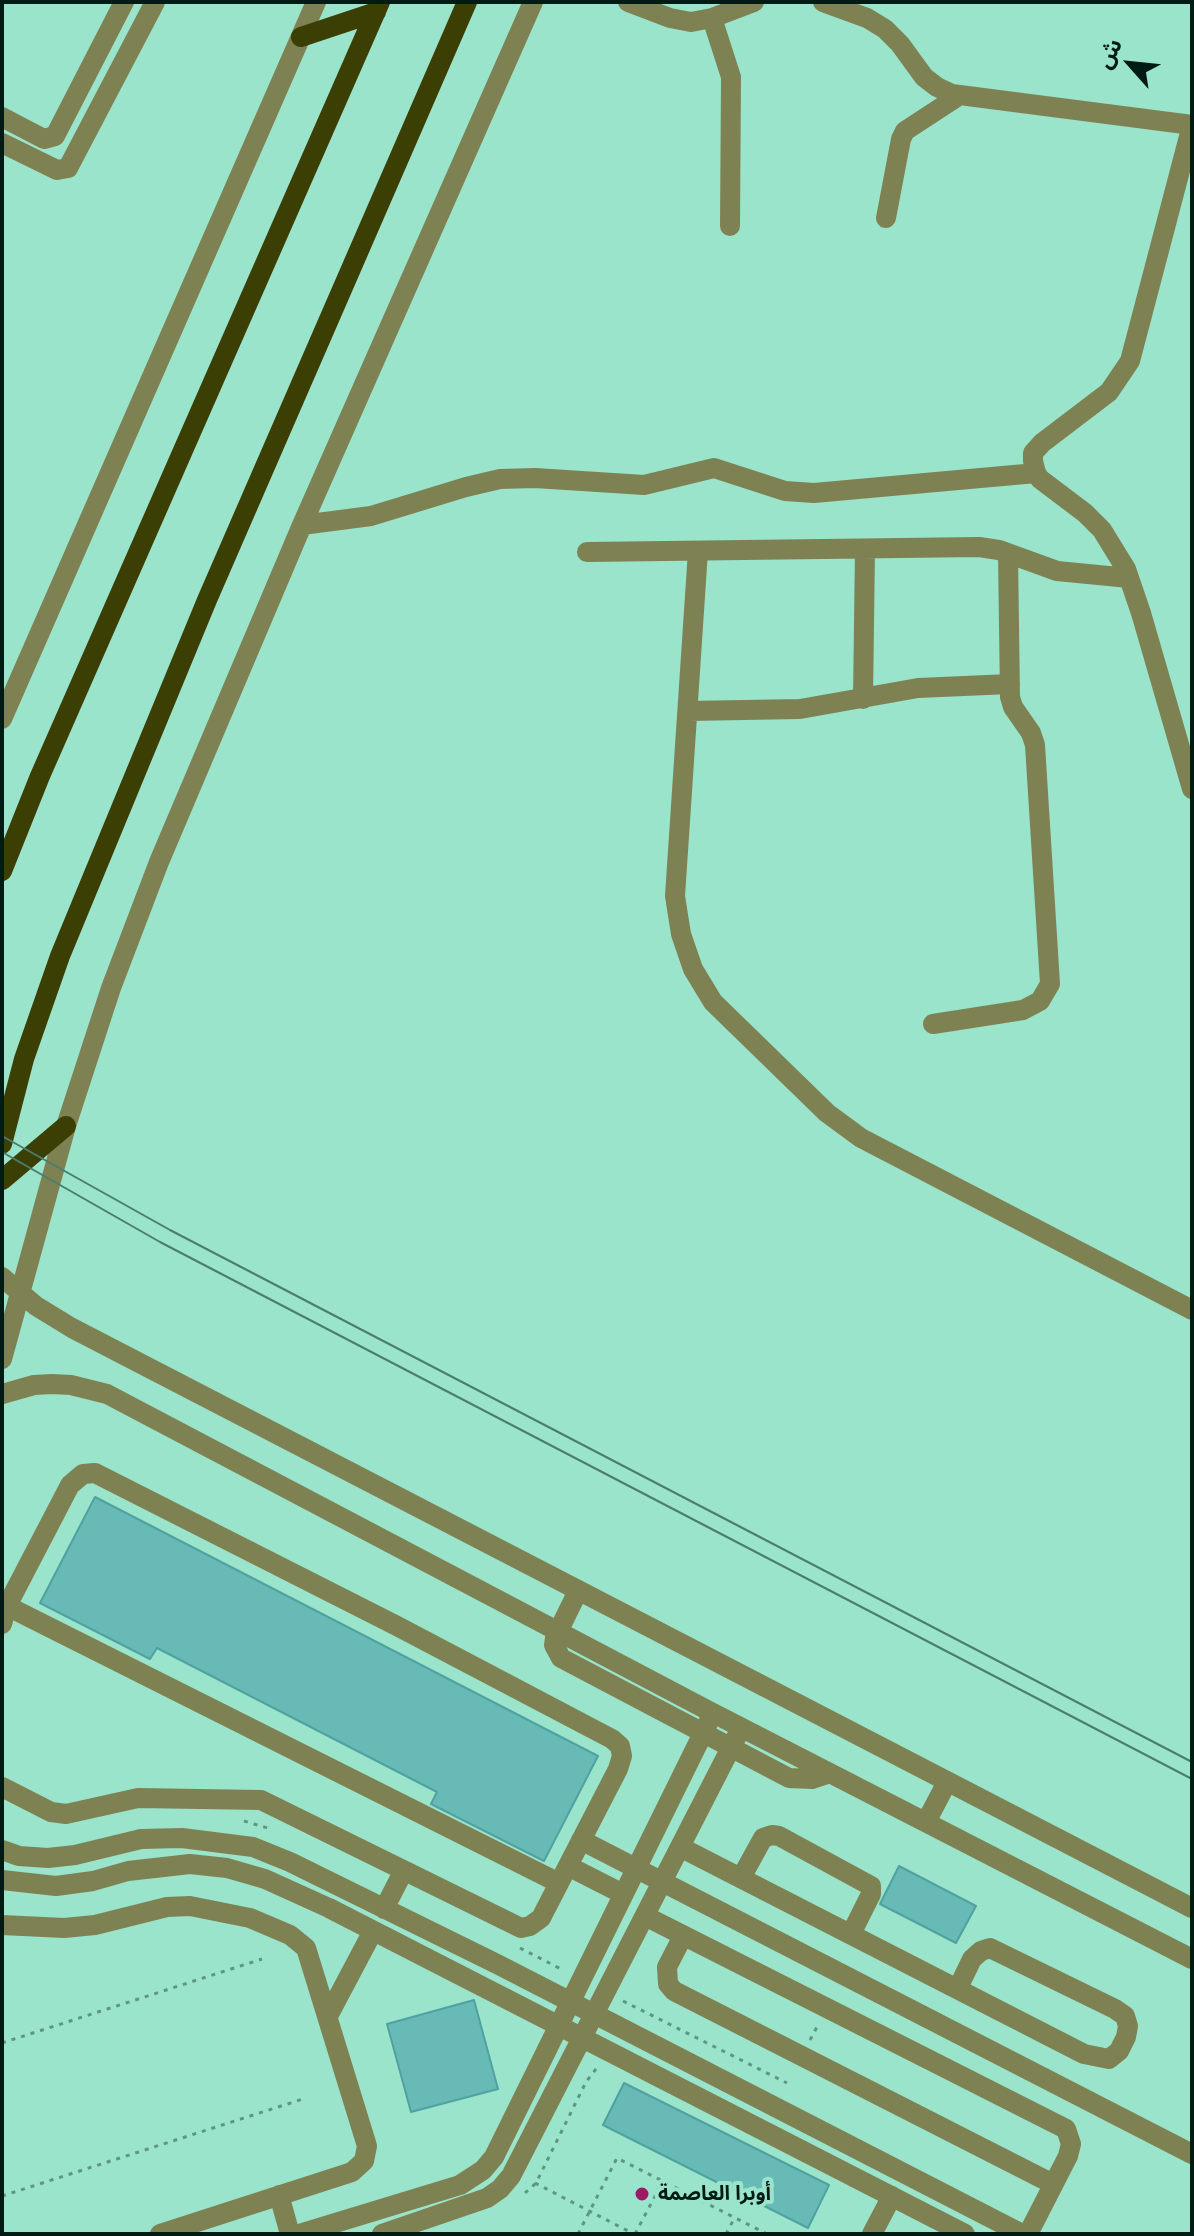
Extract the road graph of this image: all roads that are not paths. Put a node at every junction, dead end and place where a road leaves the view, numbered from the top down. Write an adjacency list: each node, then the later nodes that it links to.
1 (124, 2): 13 (street)
2 (155, 2): 15 (street)
3 (316, 2): 11 (street)
4 (467, 2): 35 (main road)
5 (533, 2): 19 (street)
6 (628, 2): 10 (street)
7 (754, 2): 10 (street)
8 (823, 2): 12 (street)
9 (378, 7): 11 (main road); 32 (main road)
10 (712, 18): 17 (street)
11 (301, 37): 25 (street)
12 (960, 95): 14 (street); 16 (street)
13 (2, 117)
14 (1192, 125): 18 (street)
15 (2, 143)
16 (886, 218)
17 (730, 226)
18 (1036, 473): 19 (street); 24 (street)
19 (302, 525): 34 (street)
20 (865, 549): 21 (street); 23 (street); 27 (street)
21 (698, 551): 22 (street); 29 (street)
22 (587, 552)
23 (1008, 553): 24 (street); 26 (street)
24 (1129, 578): 31 (street)
25 (19, 678): 28 (street); 30 (street)
26 (1010, 684): 27 (street); 33 (street)
27 (863, 699): 29 (street)
28 (2, 704)
29 (688, 711): 39 (street)
30 (2, 719)
31 (1192, 789)
32 (2, 871)
33 (933, 1024)
34 (66, 1126): 36 (main road); 38 (street)
35 (2, 1144)
36 (2, 1180)
37 (2, 1277): 38 (street)
38 (20, 1293): 40 (street); 42 (street)
39 (1192, 1310)
40 (2, 1359)
41 (2, 1394): 44 (street)
42 (578, 1591): 44 (street); 50 (street)
43 (5, 1615): 53 (street); 59 (street)
44 (558, 1631): 45 (street); 47 (street)
45 (713, 1713): 46 (street); 47 (street)
46 (741, 1728): 48 (street); 49 (street)
47 (702, 1733): 48 (street); 57 (street)
48 (731, 1748): 49 (street); 54 (street)
49 (830, 1773): 52 (street)
50 (947, 1782): 52 (street); 65 (street)
51 (2, 1787): 58 (street)
52 (926, 1822): 72 (street)
53 (581, 1840): 57 (street); 59 (street)
54 (680, 1847): 60 (street); 62 (street)
55 (2, 1850): 56 (street)
56 (35, 1857): 63 (street); 66 (street)
57 (636, 1868): 62 (street); 64 (street)
58 (403, 1872): 59 (street); 66 (street)
59 (564, 1874): 64 (street)
60 (741, 1878): 70 (street); 70 (street)
61 (2, 1880): 63 (street)
62 (663, 1882): 67 (street); 79 (street)
63 (36, 1885): 69 (street)
64 (623, 1894): 74 (street)
65 (1192, 1908)
66 (384, 1909): 74 (street)
67 (645, 1916): 71 (street); 75 (street)
68 (2, 1925): 76 (street)
69 (373, 1931): 76 (street); 77 (street)
70 (851, 1934): 73 (street)
71 (683, 1936): 80 (street); 80 (street)
72 (1192, 1959)
73 (958, 1988): 73 (street)
74 (570, 2002): 75 (street); 77 (street)
75 (595, 2015): 78 (street); 89 (street)
76 (328, 2016): 81 (street)
77 (558, 2026): 78 (street); 85 (street)
78 (583, 2038): 82 (street); 86 (street)
79 (1192, 2154)
80 (1053, 2184): 89 (street)
81 (279, 2195): 83 (street); 84 (street)
82 (892, 2196): 87 (street); 88 (street)
83 (160, 2234)
84 (290, 2234)
85 (299, 2234)
86 (382, 2234)
87 (872, 2234)
88 (965, 2234)
89 (1025, 2234)

